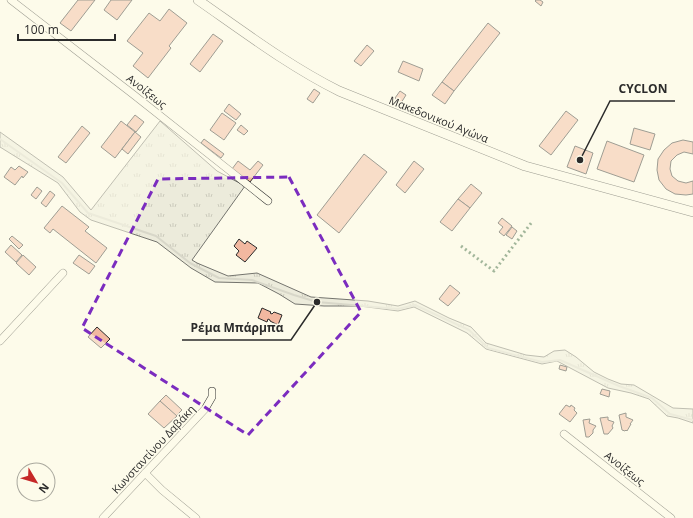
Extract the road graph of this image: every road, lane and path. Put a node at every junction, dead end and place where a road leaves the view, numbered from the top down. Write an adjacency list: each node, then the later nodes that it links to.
1 (11, 0): 3 (street, Ανοίξεως)
2 (198, 0): 4 (main road, Μακεδονικού Αγώνα)
3 (268, 201)
4 (693, 212)
5 (63, 273): 6 (street)
6 (0, 341)
7 (212, 391): 9 (street, Κωνσταντίνου Δαβάκη)
8 (564, 434): 12 (street, Ανοίξεως)
9 (145, 473): 10 (street, Κωνσταντίνου Δαβάκη); 11 (street)
10 (103, 518)
11 (196, 518)
12 (671, 518)

